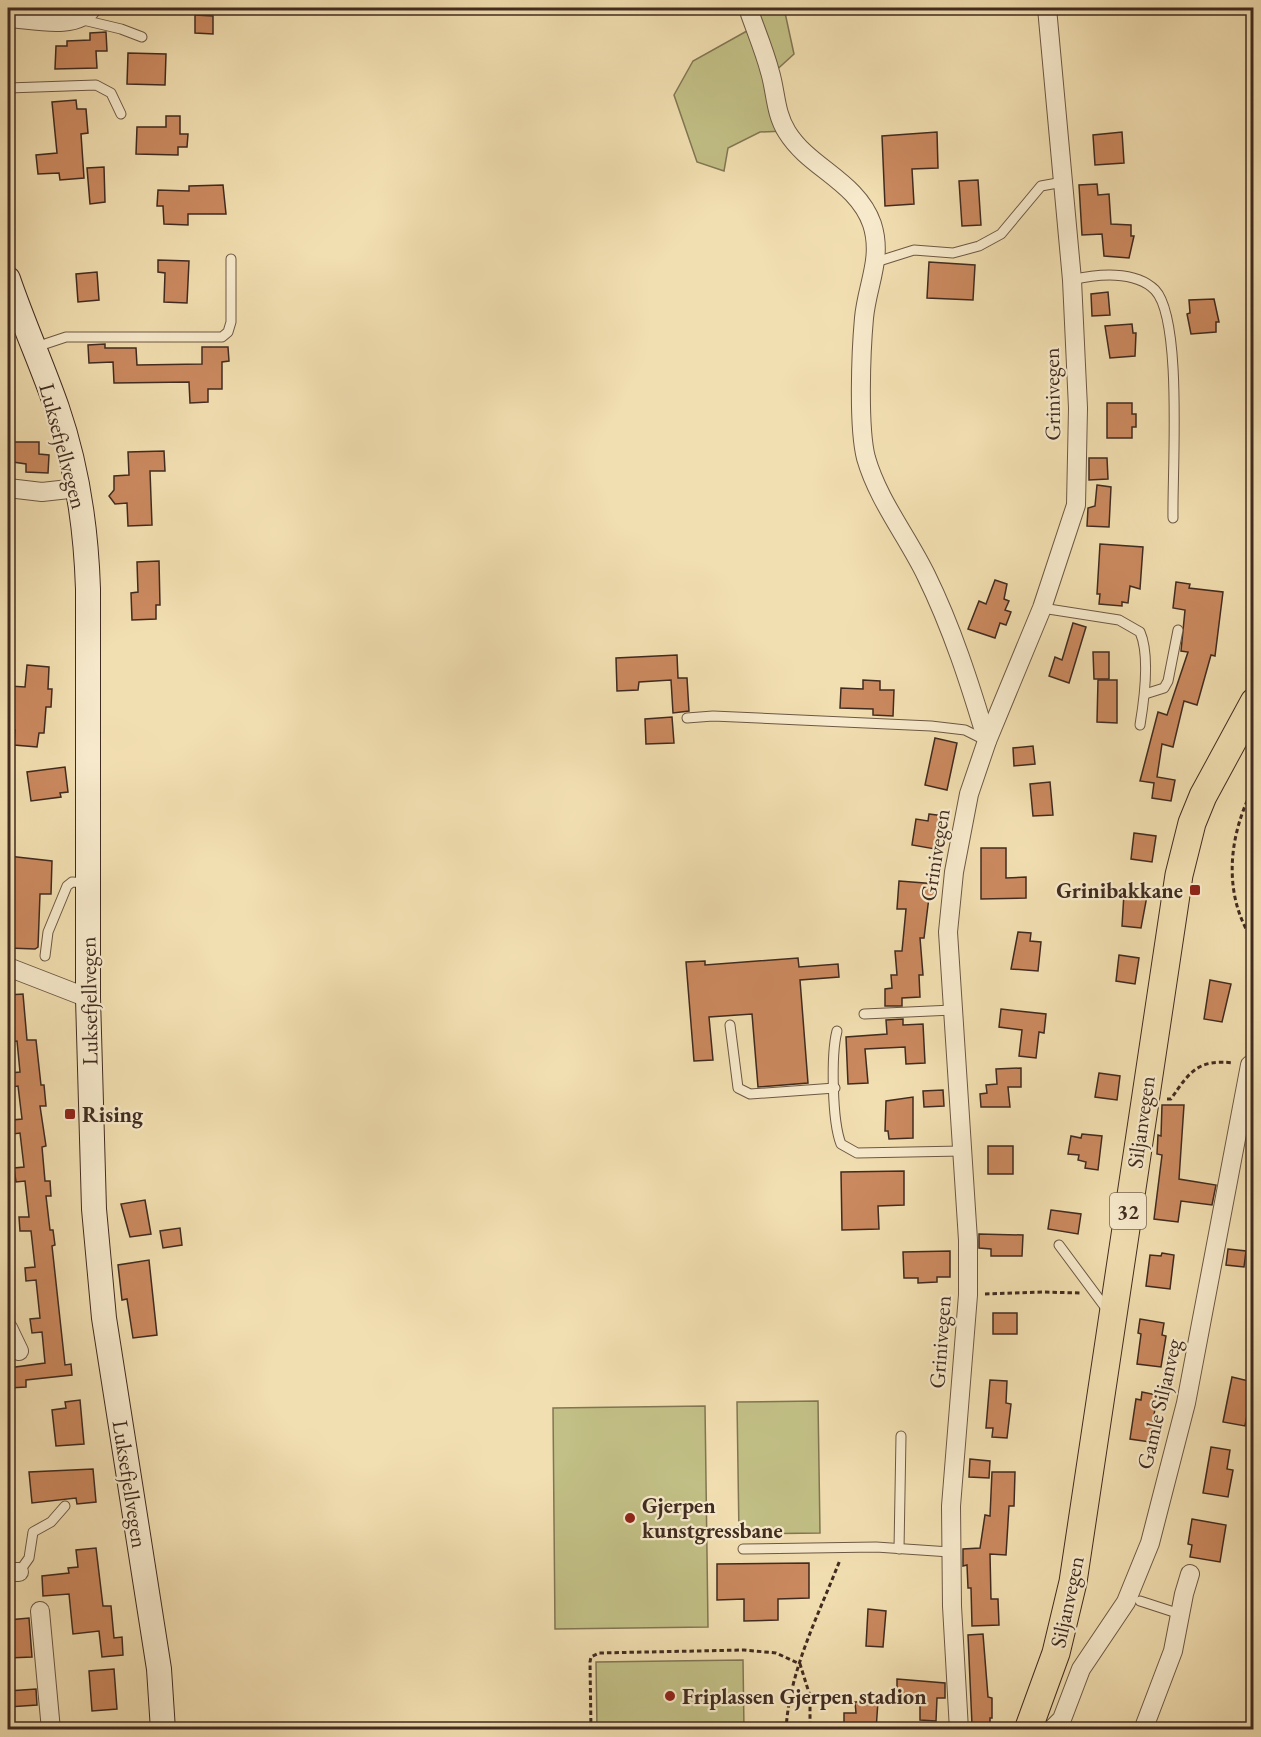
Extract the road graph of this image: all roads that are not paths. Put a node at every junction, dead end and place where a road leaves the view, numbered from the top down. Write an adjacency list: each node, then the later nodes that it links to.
1 (748, 8): 10 (street)
2 (1047, 8): 8 (street, Grinivegen)
3 (85, 13): 4 (street); 5 (lane)
4 (8, 18)
5 (142, 37)
6 (8, 88): 7 (lane)
7 (121, 114)
8 (1063, 182): 10 (lane); 12 (street, Grinivegen)
9 (231, 259): 13 (lane)
10 (876, 262): 23 (street)
11 (8, 279): 13 (main road, Luksefjellvegen)
12 (1072, 280): 16 (lane); 17 (street, Grinivegen)
13 (33, 348): 15 (main road, Luksefjellvegen)
14 (8, 488): 15 (street)
15 (78, 488): 24 (main road, Luksefjellvegen)
16 (1173, 518)
17 (1042, 608): 19 (lane); 23 (street, Grinivegen)
18 (1178, 630): 19 (lane)
19 (1145, 694): 22 (lane)
20 (1254, 702): 36 (main road, Siljanvegen / 32)
21 (687, 718): 23 (lane)
22 (1140, 726)
23 (987, 741): 28 (street, Grinivegen)
24 (88, 883): 25 (lane); 27 (main road, Luksefjellvegen)
25 (45, 956)
26 (8, 967): 27 (street)
27 (88, 998): 51 (main road, Luksefjellvegen)
28 (953, 1010): 29 (lane); 34 (street, Grinivegen)
29 (864, 1014)
30 (730, 1025): 33 (lane)
31 (837, 1030): 33 (lane)
32 (1252, 1064): 49 (street, Gamle Siljanveg)
33 (835, 1088): 34 (lane)
34 (962, 1151): 43 (street, Grinivegen)
35 (1059, 1245): 36 (lane)
36 (1112, 1316): 49 (main road, Siljanvegen / 32)
37 (8, 1328): 38 (street)
38 (19, 1351)
39 (901, 1436): 42 (lane)
40 (65, 1506): 44 (lane)
41 (743, 1549): 42 (lane)
42 (900, 1549): 43 (lane)
43 (950, 1552): 52 (street, Grinivegen)
44 (14, 1572)
45 (1190, 1574): 48 (street)
46 (1140, 1601): 48 (lane)
47 (40, 1611): 50 (street)
48 (1180, 1614): 53 (street)
49 (1036, 1729)
50 (51, 1730)
51 (163, 1730)
52 (959, 1730)
53 (1143, 1730)

